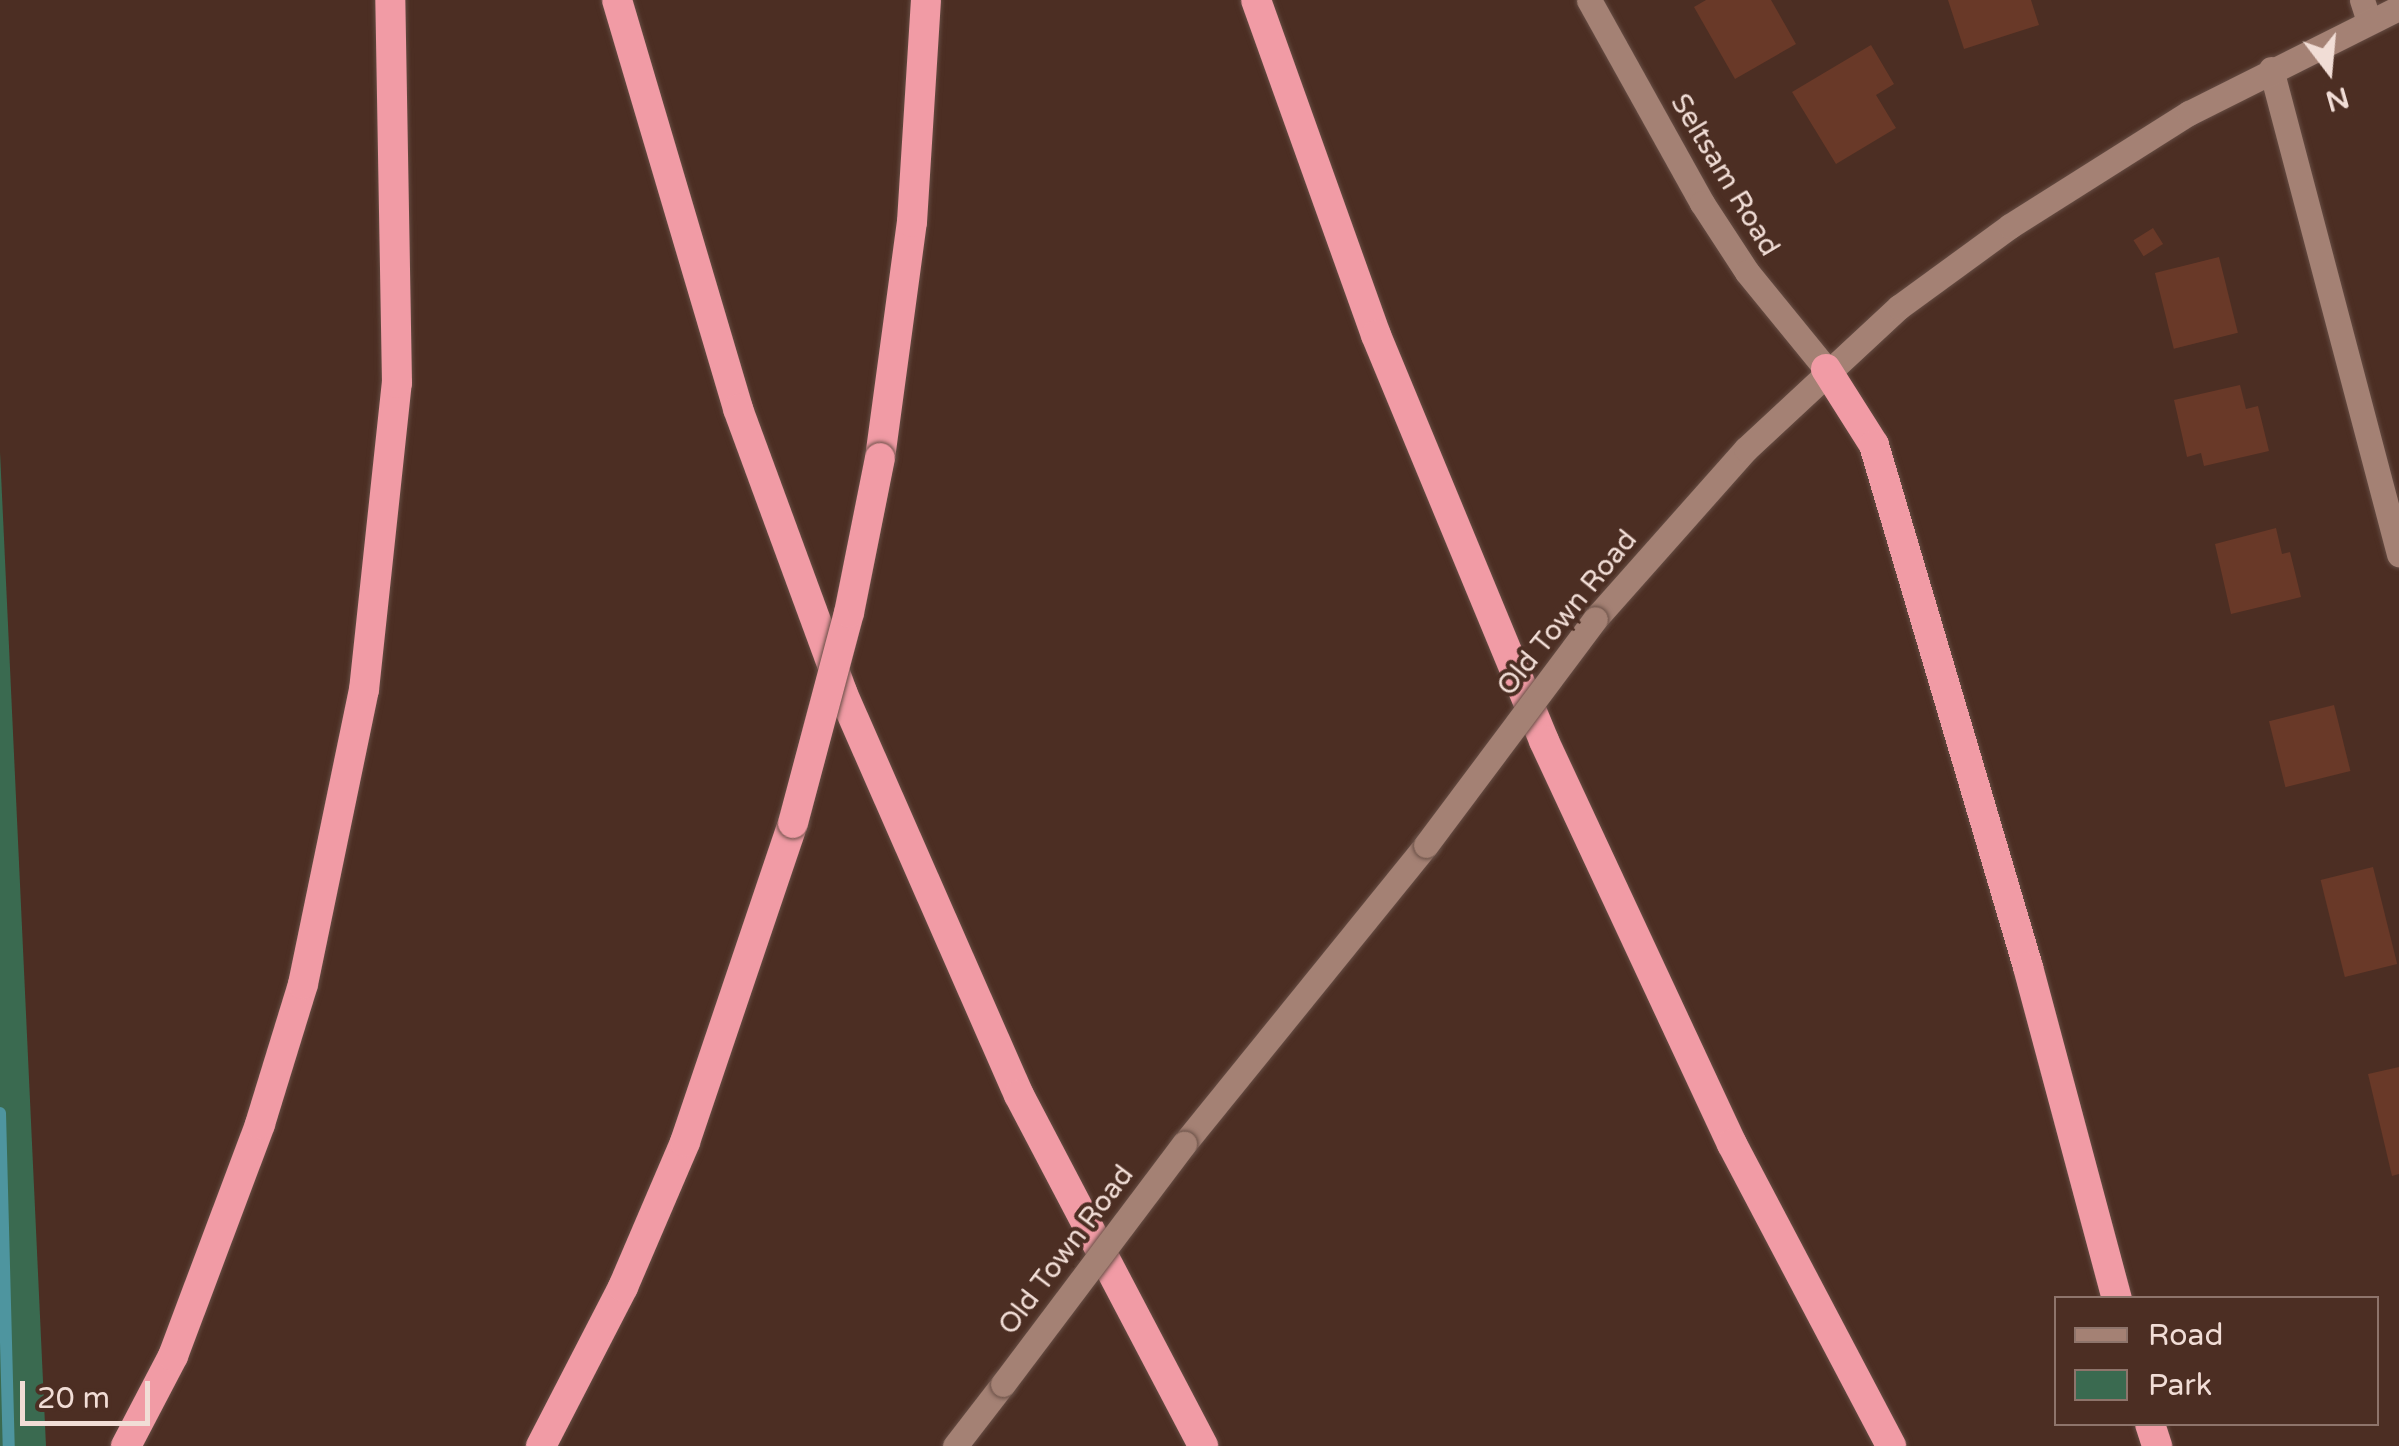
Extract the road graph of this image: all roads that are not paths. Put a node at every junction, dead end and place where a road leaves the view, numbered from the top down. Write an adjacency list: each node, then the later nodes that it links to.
1 (390, 0): 12 (highway)
2 (616, 0): 15 (highway)
3 (926, 0): 13 (highway, bridge)
4 (1256, 0): 16 (highway)
5 (1589, 0): 9 (main road, Seltsam Road)
6 (2399, 8): 7 (main road, Old Town Road)
7 (2366, 10): 8 (main road, Old Town Road)
8 (2271, 69): 9 (main road, Old Town Road); 10 (main road)
9 (1826, 369): 11 (highway); 14 (main road, Old Town Road, bridge)
10 (2399, 554)
11 (2115, 1296)
12 (126, 1446)
13 (541, 1446)
14 (955, 1446)
15 (1203, 1446)
16 (1891, 1446)

